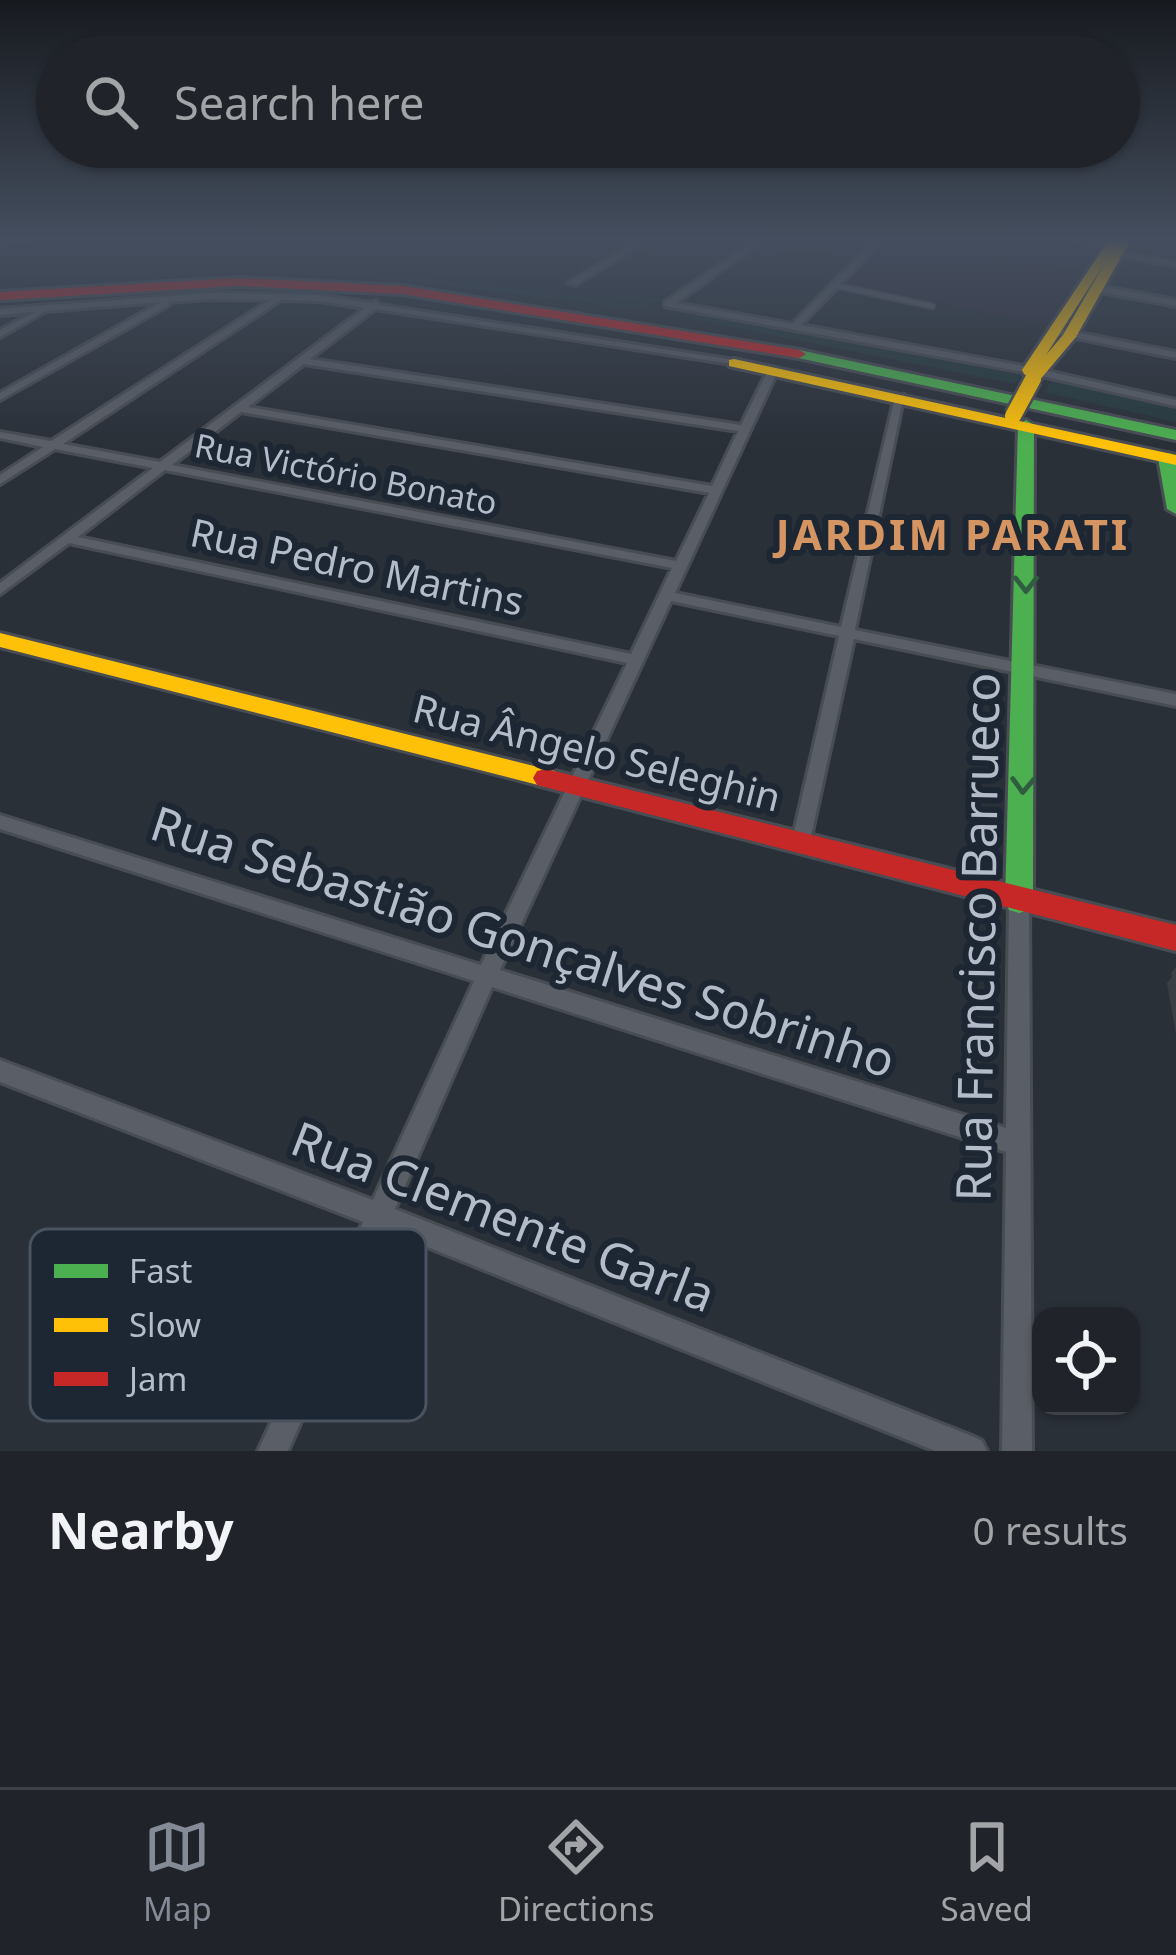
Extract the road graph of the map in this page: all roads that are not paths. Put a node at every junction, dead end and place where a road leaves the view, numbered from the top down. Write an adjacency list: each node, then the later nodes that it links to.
1 (42, 309): 15 (street)
2 (50, 309): 17 (street)
3 (154, 309): 25 (street)
4 (261, 309): 31 (street)
5 (370, 309): 20 (street)
6 (405, 309): 21 (street)
7 (545, 309): 21 (main road)
8 (556, 309): 32 (main road)
9 (574, 309): 18 (main road)
10 (606, 309): 11 (main road)
11 (646, 309)
12 (671, 309): 18 (main road)
13 (816, 309): 18 (street)
14 (1079, 309): 16 (main road)
15 (0, 312)
16 (1063, 333): 19 (street); 23 (main road)
17 (0, 334)
18 (796, 336): 23 (street); 32 (main road)
19 (1176, 355)
20 (300, 360): 27 (street); 29 (street)
21 (734, 362): 22 (main road)
22 (773, 370): 24 (main road); 29 (street)
23 (1035, 374): 26 (street); 28 (main road, bridge)
24 (900, 397): 28 (main road); 41 (street)
25 (0, 398)
26 (1176, 403)
27 (237, 408): 33 (street); 35 (street)
28 (1016, 421): 32 (main road); 44 (main road, Rua Francisco Barrueco, one-way to 44)
29 (746, 429): 35 (street)
30 (0, 435): 31 (street, Rua Victório Bonato)
31 (55, 445): 33 (street, Rua Victório Bonato); 34 (street)
32 (1174, 446): 36 (main road)
33 (162, 466): 37 (street); 38 (street, Rua Victório Bonato)
34 (0, 480)
35 (718, 491): 38 (street)
36 (1176, 509)
37 (67, 539): 39 (street); 43 (street, Rua Pedro Martins)
38 (682, 566): 40 (street)
39 (0, 590)
40 (667, 596): 41 (street); 43 (street)
41 (850, 633): 44 (street); 48 (street)
42 (0, 640): 46 (main road, Rua Ângelo Seleghin)
43 (634, 660): 46 (street)
44 (1026, 669): 45 (street); 49 (main road, Rua Francisco Barrueco, one-way to 49)
45 (1176, 700)
46 (576, 785): 48 (main road, Rua Ângelo Seleghin); 51 (street)
47 (0, 822): 51 (street, Rua Sebastião Gonçalves Sobrinho)
48 (801, 841): 49 (main road, Rua Ângelo Seleghin)
49 (1019, 901): 50 (main road, Rua Ângelo Seleghin); 53 (street, Rua Francisco Barrueco)
50 (1176, 938)
51 (488, 973): 53 (street, Rua Sebastião Gonçalves Sobrinho); 54 (street)
52 (0, 1071): 54 (street, Rua Clemente Garla)
53 (1020, 1144): 61 (street, Rua Francisco Barrueco)
54 (381, 1216): 55 (street); 56 (street, Rua Clemente Garla)
55 (375, 1229)
56 (414, 1229)
57 (426, 1234): 60 (street, Rua Clemente Garla)
58 (287, 1421): 59 (street)
59 (273, 1451)
60 (972, 1451)
61 (1017, 1451)

